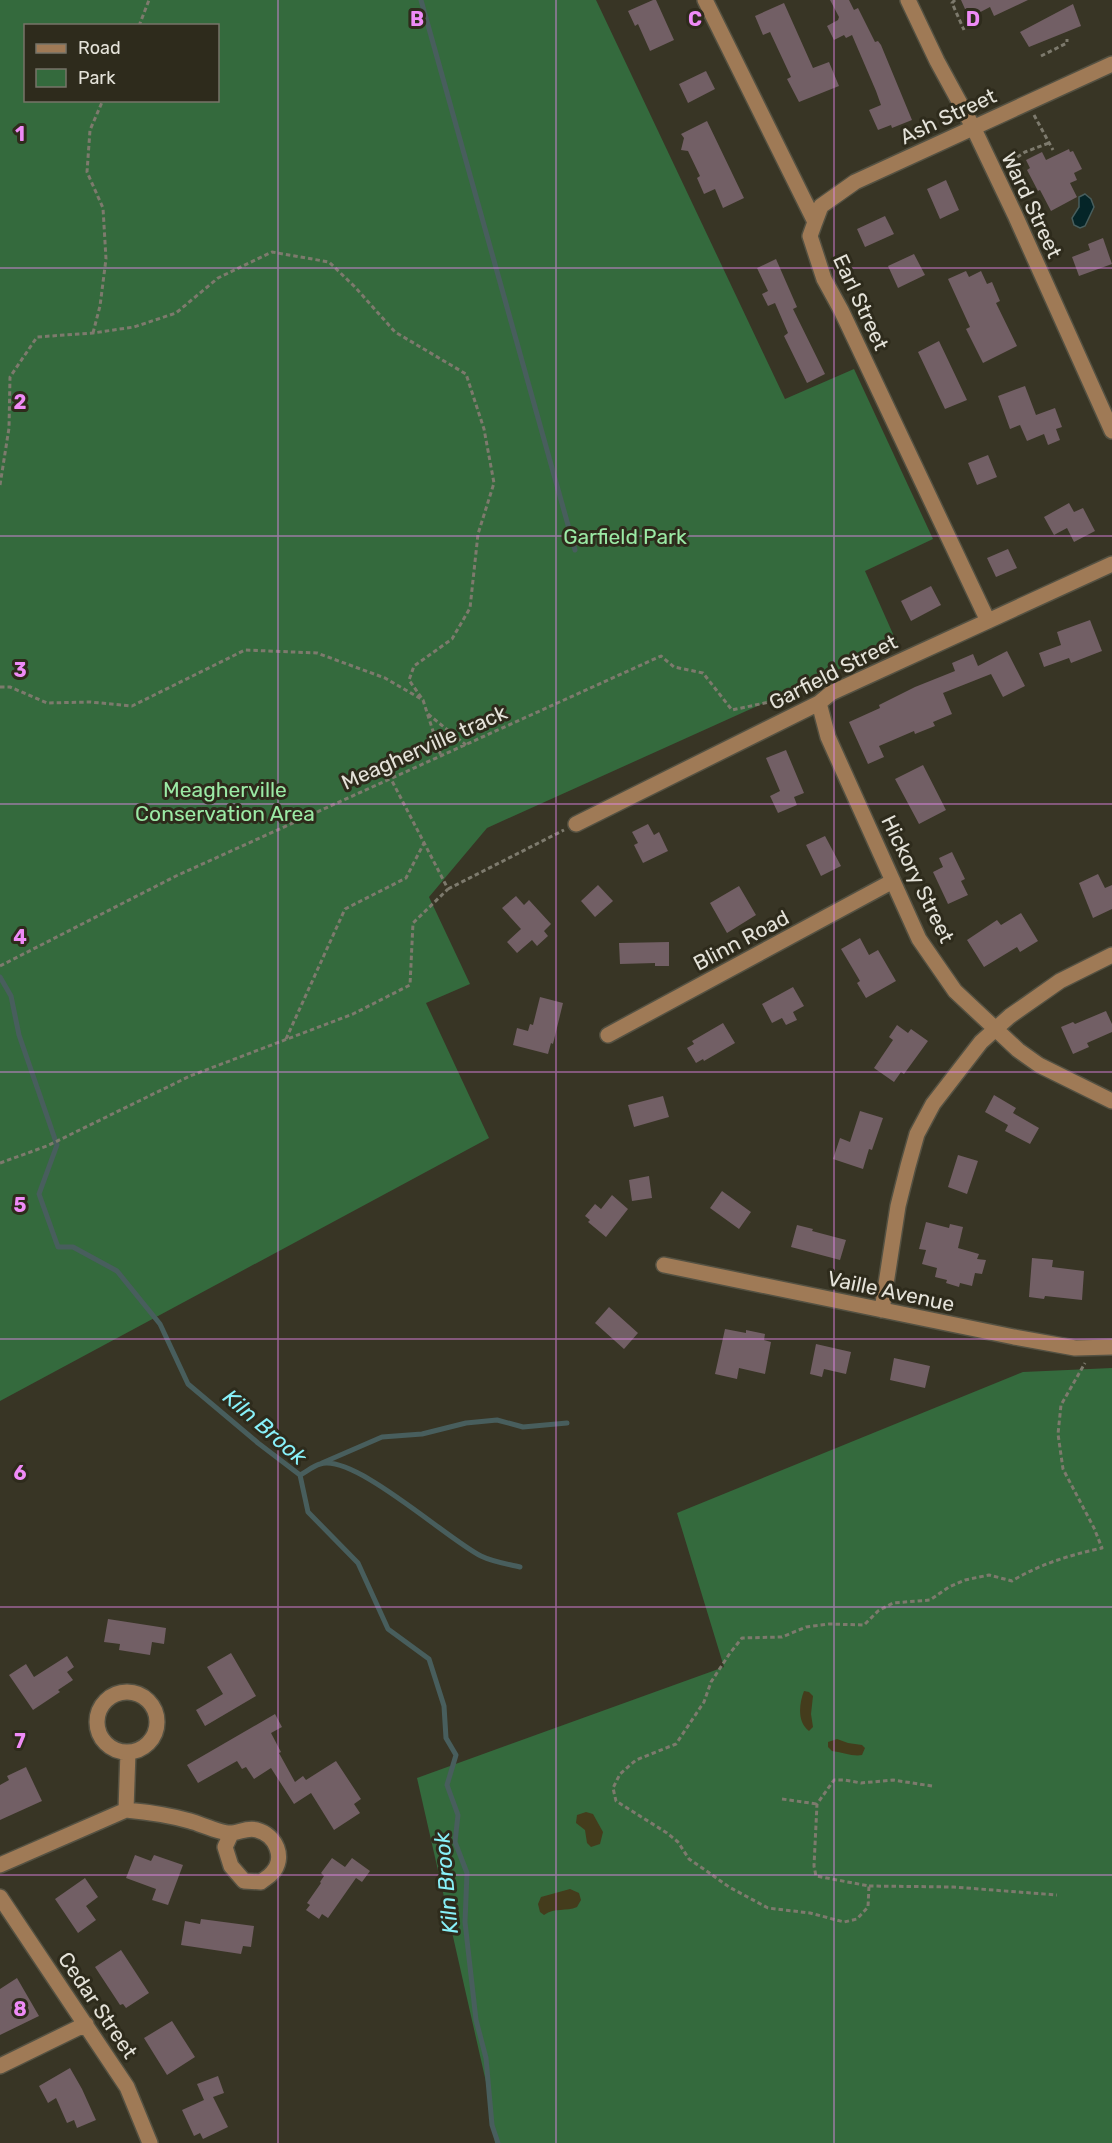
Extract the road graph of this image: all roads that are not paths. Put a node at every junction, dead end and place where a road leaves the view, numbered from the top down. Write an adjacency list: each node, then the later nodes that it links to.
1 (705, 0): 5 (street, Earl Street)
2 (908, 0): 4 (street, Ward Street)
3 (1112, 64): 4 (street, Ash Street)
4 (973, 127): 5 (street, Ash Street); 6 (street, Ward Street)
5 (815, 222): 8 (street, Earl Street)
6 (1112, 431)
7 (1112, 564): 8 (street, Garfield Street)
8 (988, 621): 9 (street, Garfield Street)
9 (819, 703): 10 (street, Garfield Street); 11 (street, Hickory Street)
10 (576, 824)
11 (893, 881): 13 (street, Hickory Street); 14 (street, Blinn Road)
12 (1112, 954): 13 (street)
13 (995, 1029): 15 (street, Hickory Street); 17 (street)
14 (608, 1035)
15 (1112, 1101)
16 (664, 1265): 17 (street, Vaille Avenue)
17 (882, 1310): 18 (street, Vaille Avenue)
18 (1112, 1347)
19 (128, 1752): 19 (street); 20 (street)
20 (126, 1810): 21 (street); 22 (street)
21 (231, 1834)
22 (0, 1865)
23 (0, 1896): 24 (street, Cedar Street)
24 (86, 2024): 25 (street); 26 (street, Cedar Street)
25 (0, 2066)
26 (150, 2143)

